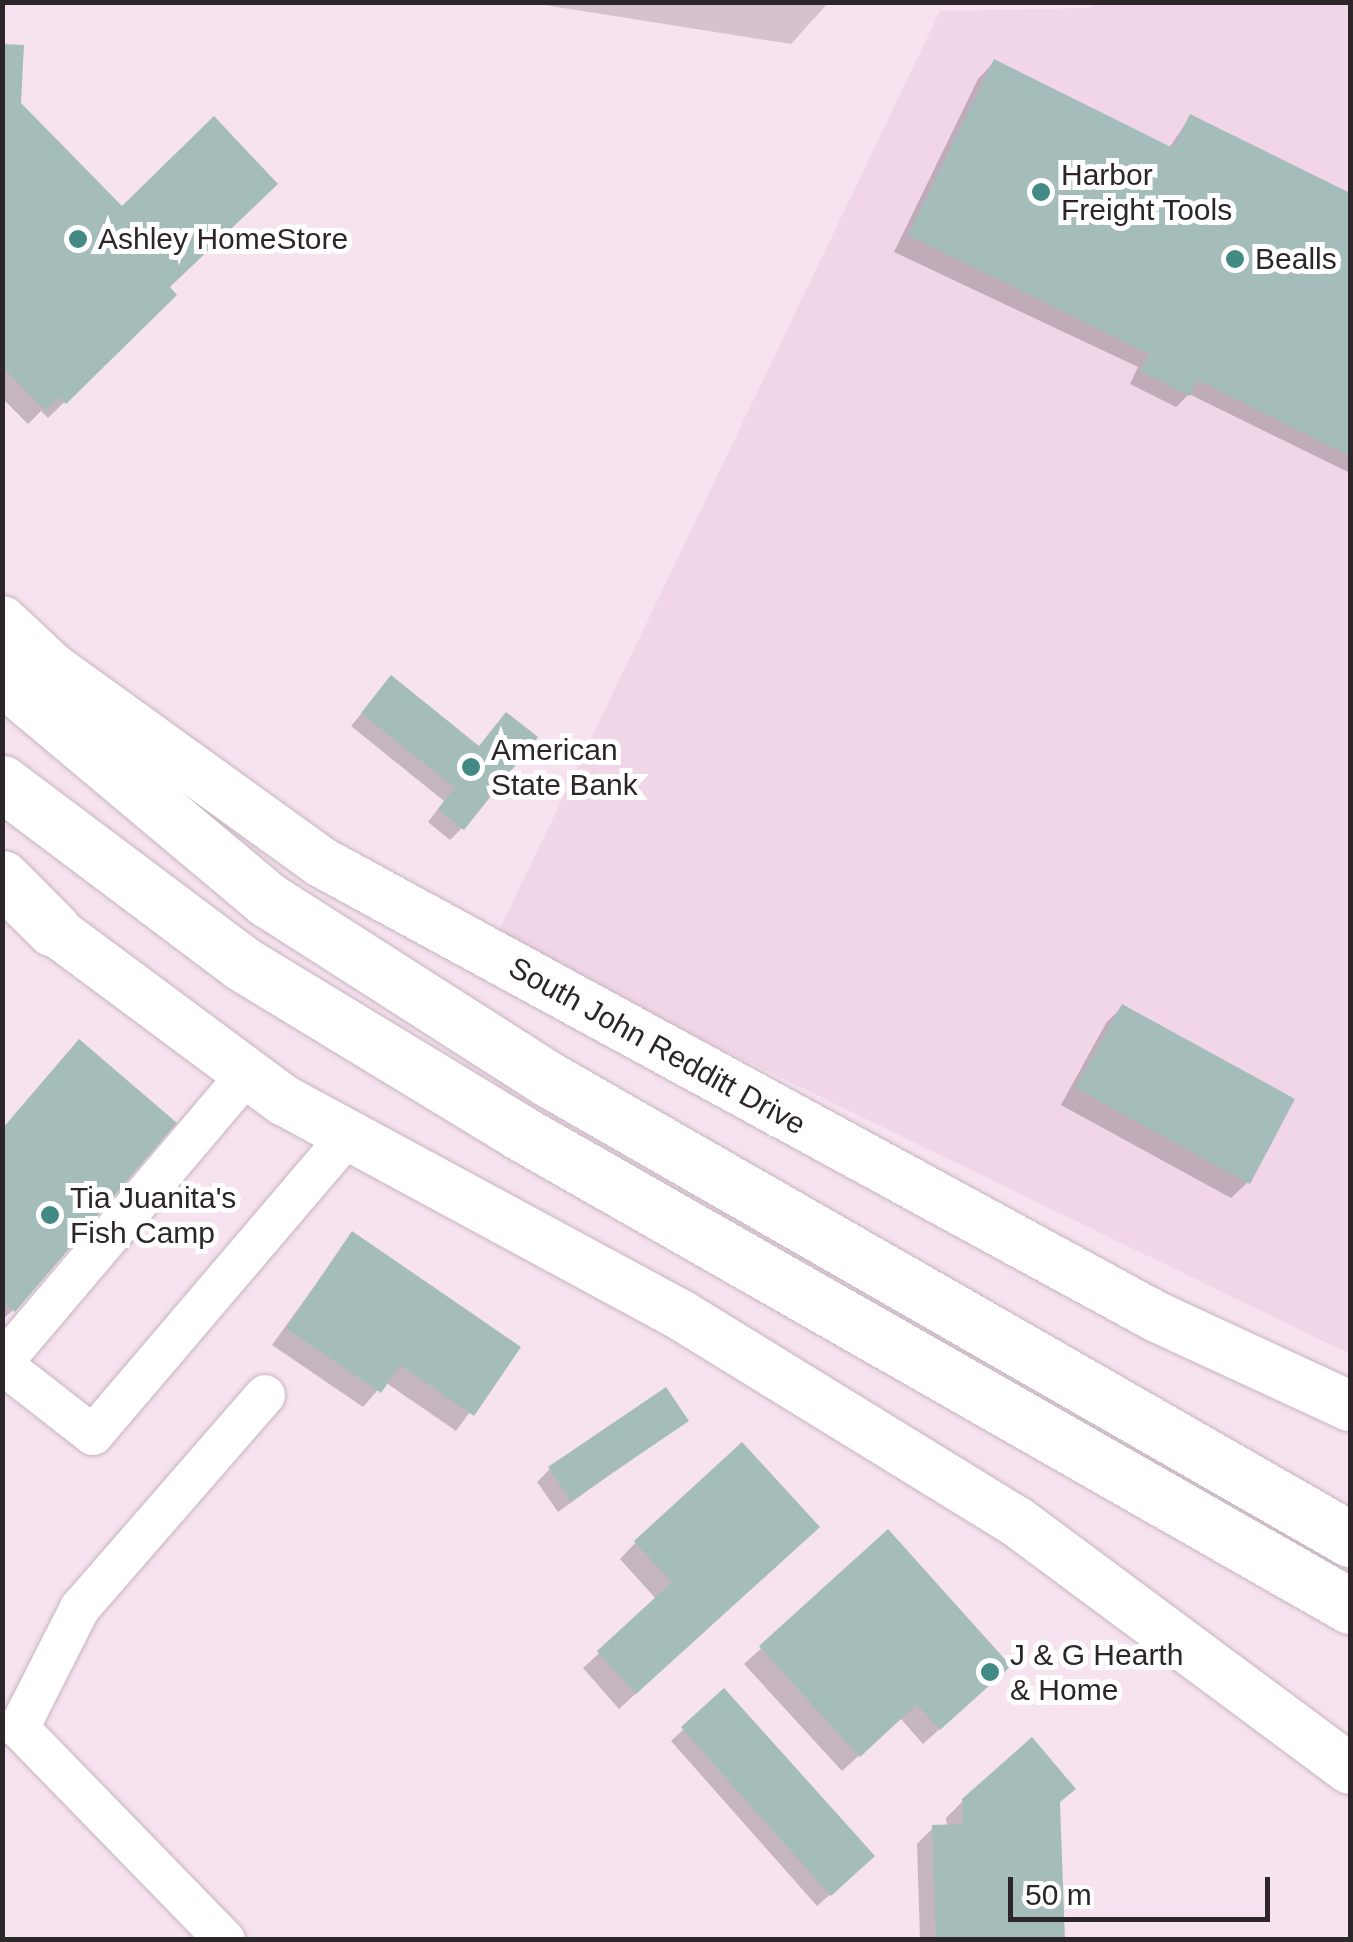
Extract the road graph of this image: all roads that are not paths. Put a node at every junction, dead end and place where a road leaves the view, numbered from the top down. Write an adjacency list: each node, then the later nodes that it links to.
1 (2, 622): 10 (main road, South John Redditt Drive)
2 (2, 677): 11 (highway)
3 (2, 783): 12 (highway)
4 (2, 878): 5 (highway)
5 (53, 928): 6 (main road)
6 (248, 1074): 7 (main road); 8 (lane)
7 (348, 1135): 8 (lane); 14 (main road)
8 (2, 1364)
9 (265, 1396): 13 (lane)
10 (1350, 1406)
11 (1350, 1539)
12 (1350, 1606)
13 (8, 1727): 15 (lane)
14 (1350, 1769)
15 (225, 1940)

